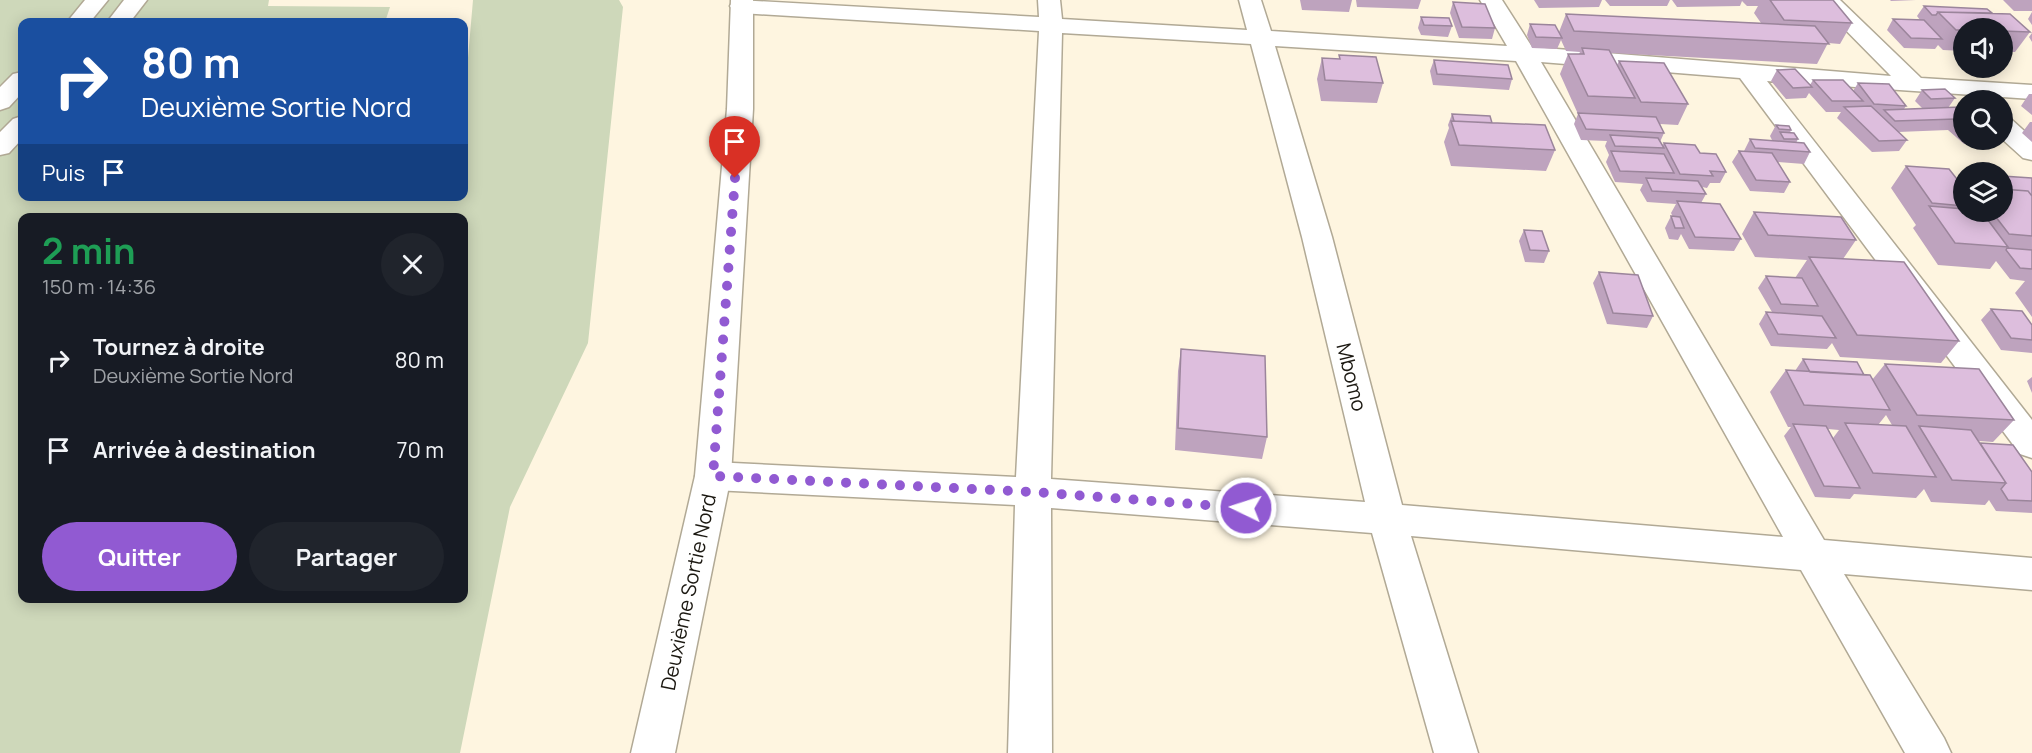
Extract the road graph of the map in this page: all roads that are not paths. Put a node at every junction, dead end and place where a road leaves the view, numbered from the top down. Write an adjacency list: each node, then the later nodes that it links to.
1 (97, 0): 8 (main road)
2 (136, 0): 9 (main road)
3 (1251, 0): 10 (main road, Mbomo)
4 (1491, 0): 11 (main road)
5 (1827, 0): 14 (main road)
6 (742, 3): 7 (main road); 24 (main road, Deuxième Sortie Nord)
7 (1050, 12): 10 (main road); 25 (main road)
8 (81, 18)
9 (121, 18)
10 (1262, 37): 11 (main road); 26 (main road, Mbomo)
11 (1525, 54): 12 (main road); 27 (main road)
12 (1747, 71): 14 (main road); 23 (main road)
13 (18, 83): 18 (main road)
14 (1914, 85): 15 (main road)
15 (1953, 91)
16 (2013, 92): 17 (main road)
17 (2032, 92)
18 (0, 102)
19 (18, 128): 21 (main road)
20 (2013, 134): 22 (main road)
21 (0, 147)
22 (2032, 152)
23 (2032, 445)
24 (713, 476): 25 (main road); 29 (main road, Deuxième Sortie Nord)
25 (1033, 492): 26 (main road); 30 (main road)
26 (1388, 519): 27 (main road); 31 (main road, Mbomo)
27 (1813, 556): 28 (main road); 32 (main road)
28 (2032, 574)
29 (653, 753)
30 (1030, 753)
31 (1456, 753)
32 (1929, 753)

